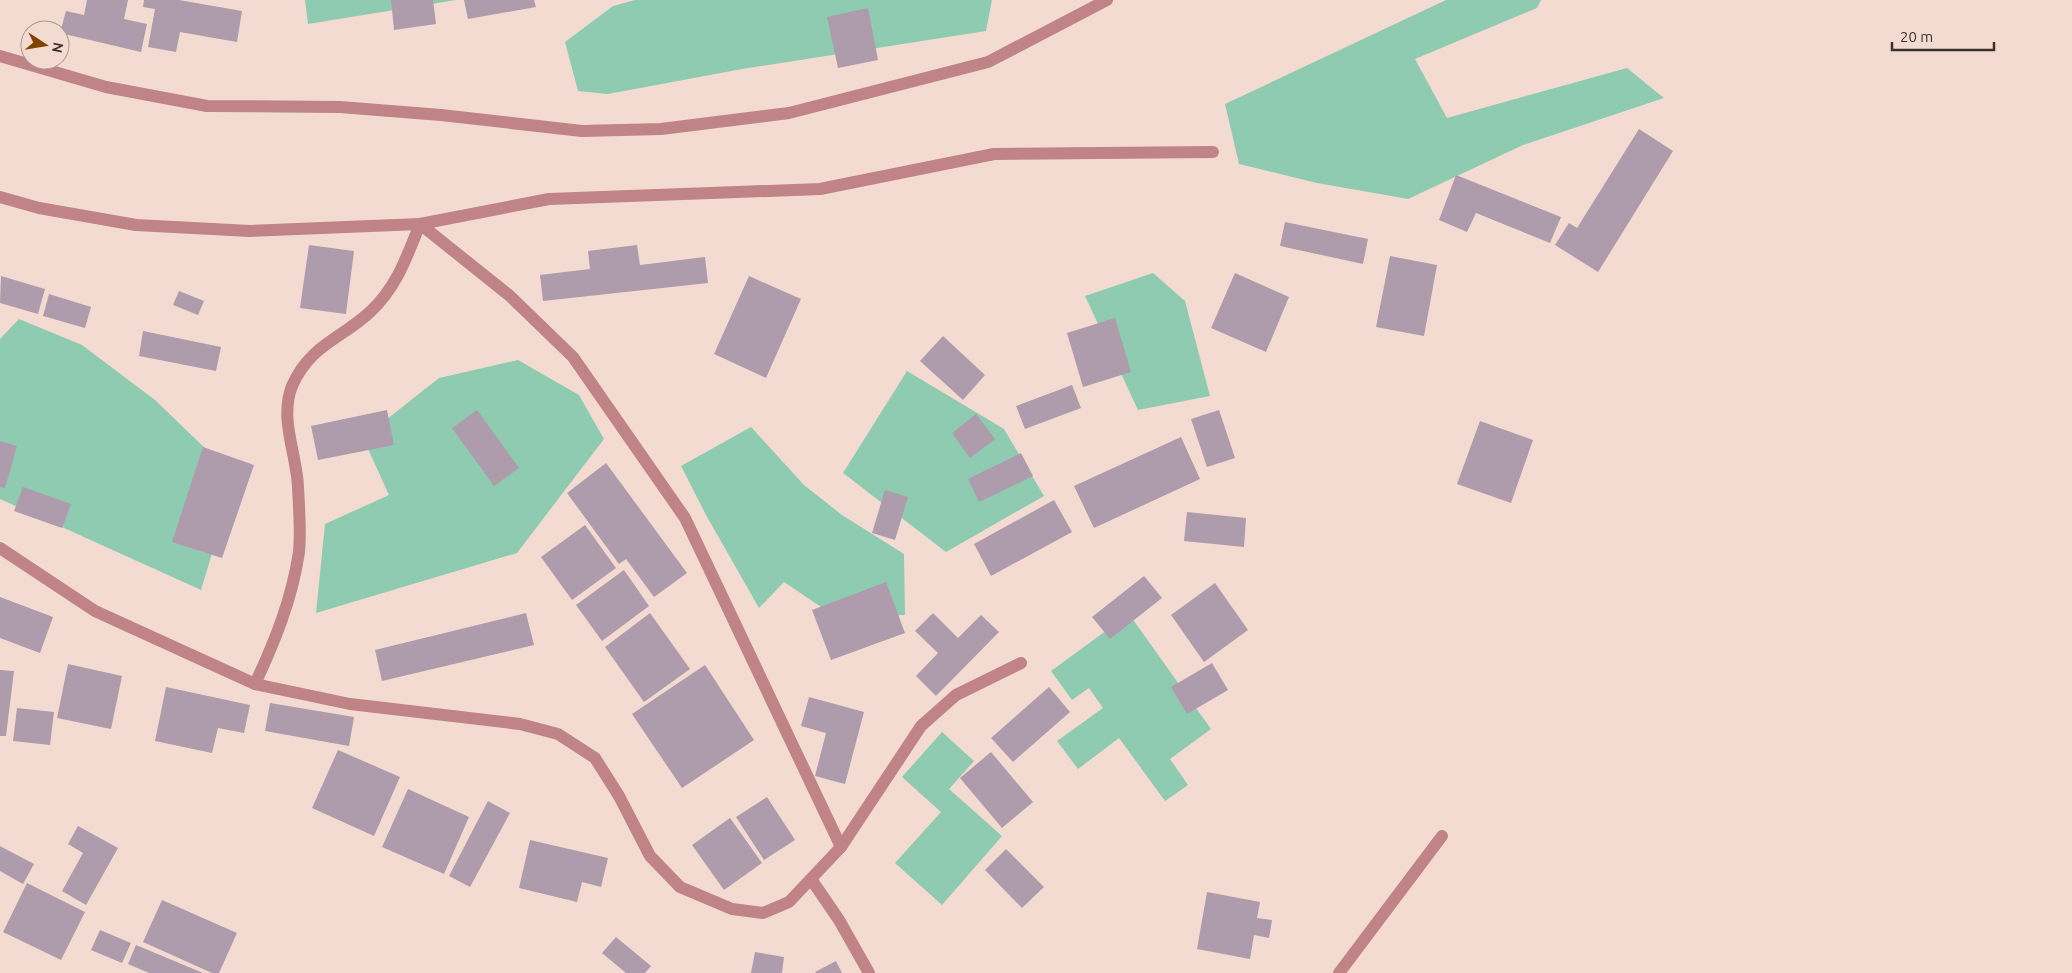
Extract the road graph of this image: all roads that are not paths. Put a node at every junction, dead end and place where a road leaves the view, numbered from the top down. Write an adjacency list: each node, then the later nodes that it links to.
1 (1107, 0): 2 (lane)
2 (0, 56)
3 (1213, 152): 5 (lane)
4 (0, 197): 5 (lane)
5 (420, 224): 8 (lane); 10 (lane)
6 (0, 548): 8 (lane)
7 (1021, 663): 10 (lane)
8 (255, 684): 11 (lane)
9 (1442, 836): 13 (lane)
10 (841, 847): 11 (lane)
11 (811, 879): 12 (lane)
12 (869, 973)
13 (1339, 973)

